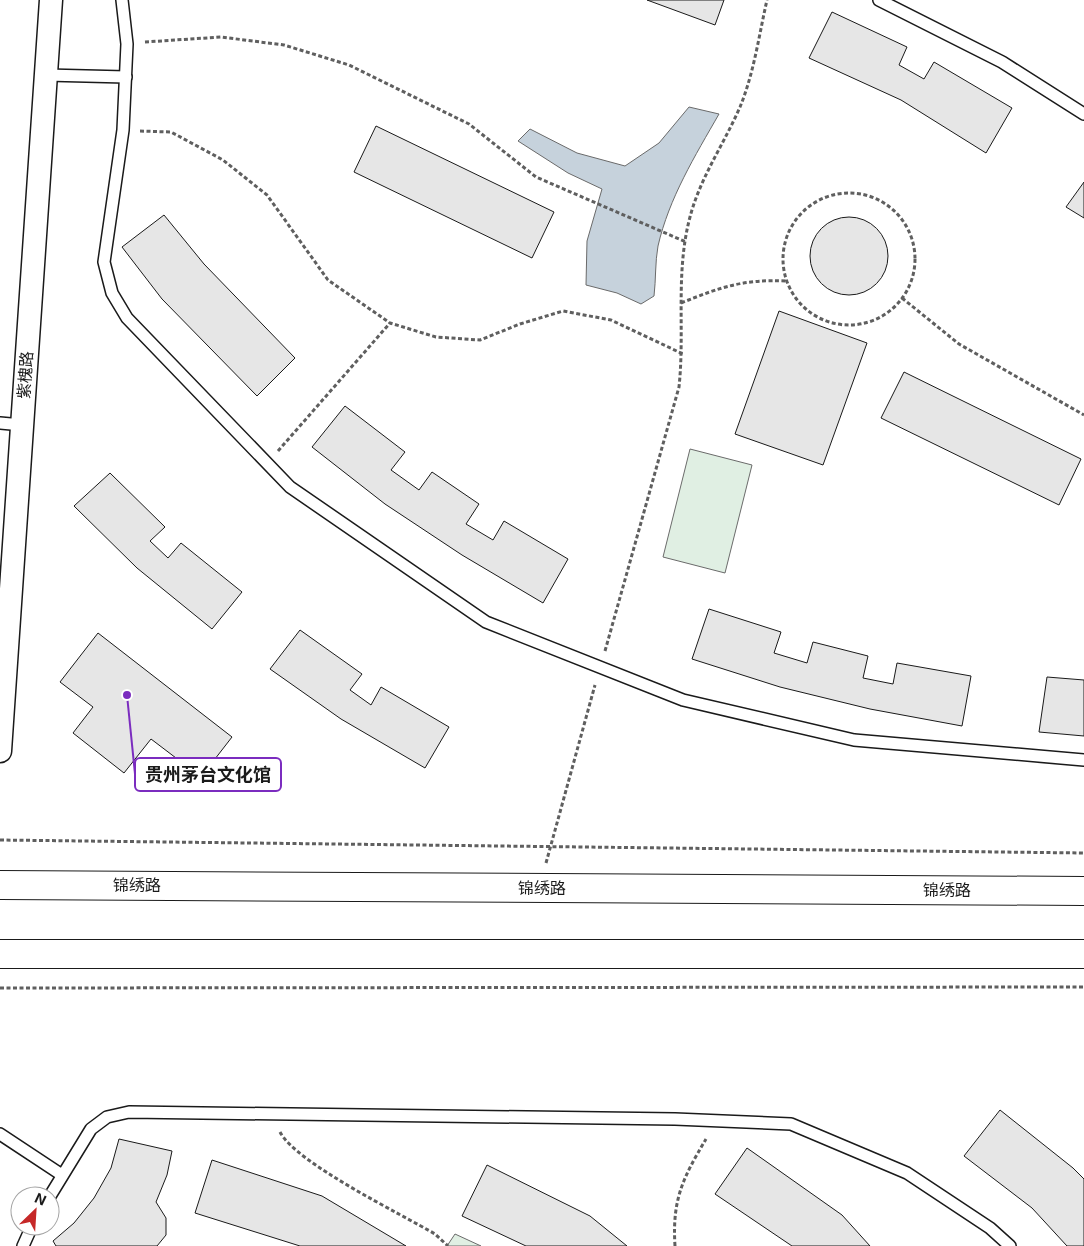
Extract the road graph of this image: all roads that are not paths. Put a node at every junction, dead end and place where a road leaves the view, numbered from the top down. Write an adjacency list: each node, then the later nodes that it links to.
1 (51, 0): 4 (street, 紫槐路)
2 (122, 0): 5 (lane)
3 (879, 0): 6 (lane)
4 (46, 74): 5 (lane); 7 (street, 紫槐路)
5 (126, 78): 9 (lane)
6 (1084, 114)
7 (11, 424): 8 (street, 紫槐路)
8 (0, 751)
9 (1084, 760)
10 (0, 885): 11 (main road, 锦绣路)
11 (1084, 891)
12 (0, 954): 13 (main road)
13 (1084, 954)
14 (0, 1134): 15 (lane)
15 (62, 1175): 16 (lane); 17 (lane)
16 (56, 1186)
17 (1010, 1246)

